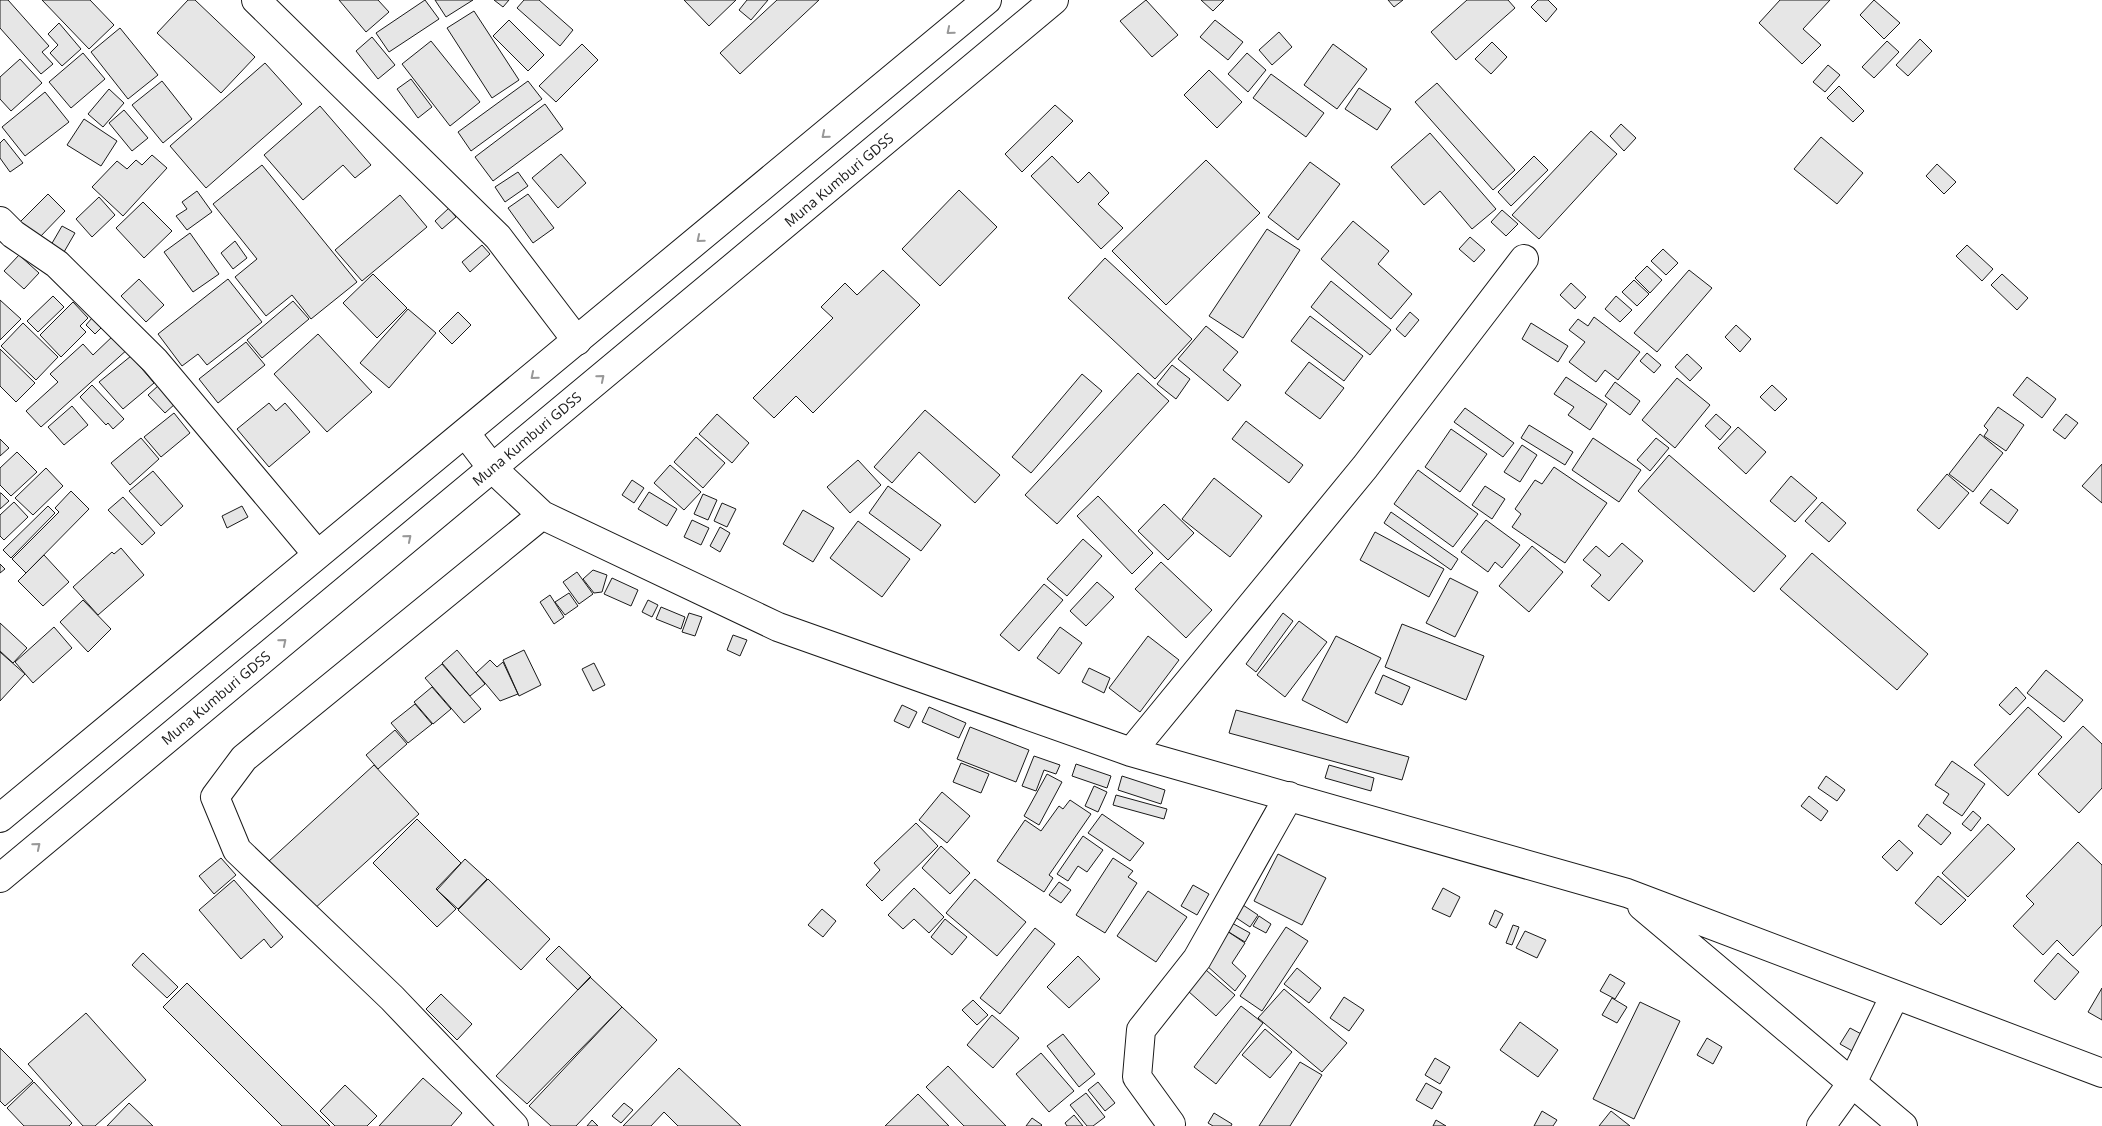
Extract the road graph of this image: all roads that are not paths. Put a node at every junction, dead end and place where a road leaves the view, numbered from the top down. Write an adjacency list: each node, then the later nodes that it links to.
1 (256, 0): 6 (main road)
2 (987, 0): 6 (main road, one-way to 6)
3 (1054, 0): 8 (main road, Muna Kumburi GDSS, one-way to 3)
4 (0, 221): 10 (main road)
5 (1524, 260): 11 (main road)
6 (577, 341): 7 (main road, one-way to 7)
7 (466, 434): 8 (main road); 10 (main road)
8 (492, 468): 9 (main road); 14 (main road, Muna Kumburi GDSS, one-way to 8)
9 (542, 515): 11 (main road); 20 (main road)
10 (317, 554): 13 (main road)
11 (1131, 752): 12 (main road)
12 (1289, 796): 15 (main road); 19 (main road)
13 (0, 818)
14 (0, 878)
15 (1626, 893): 16 (main road); 18 (main road)
16 (1895, 995): 17 (main road); 18 (main road)
17 (2102, 1073)
18 (1852, 1083): 21 (main road); 22 (main road)
19 (1171, 1124)
20 (514, 1126)
21 (1821, 1126)
22 (1903, 1126)

